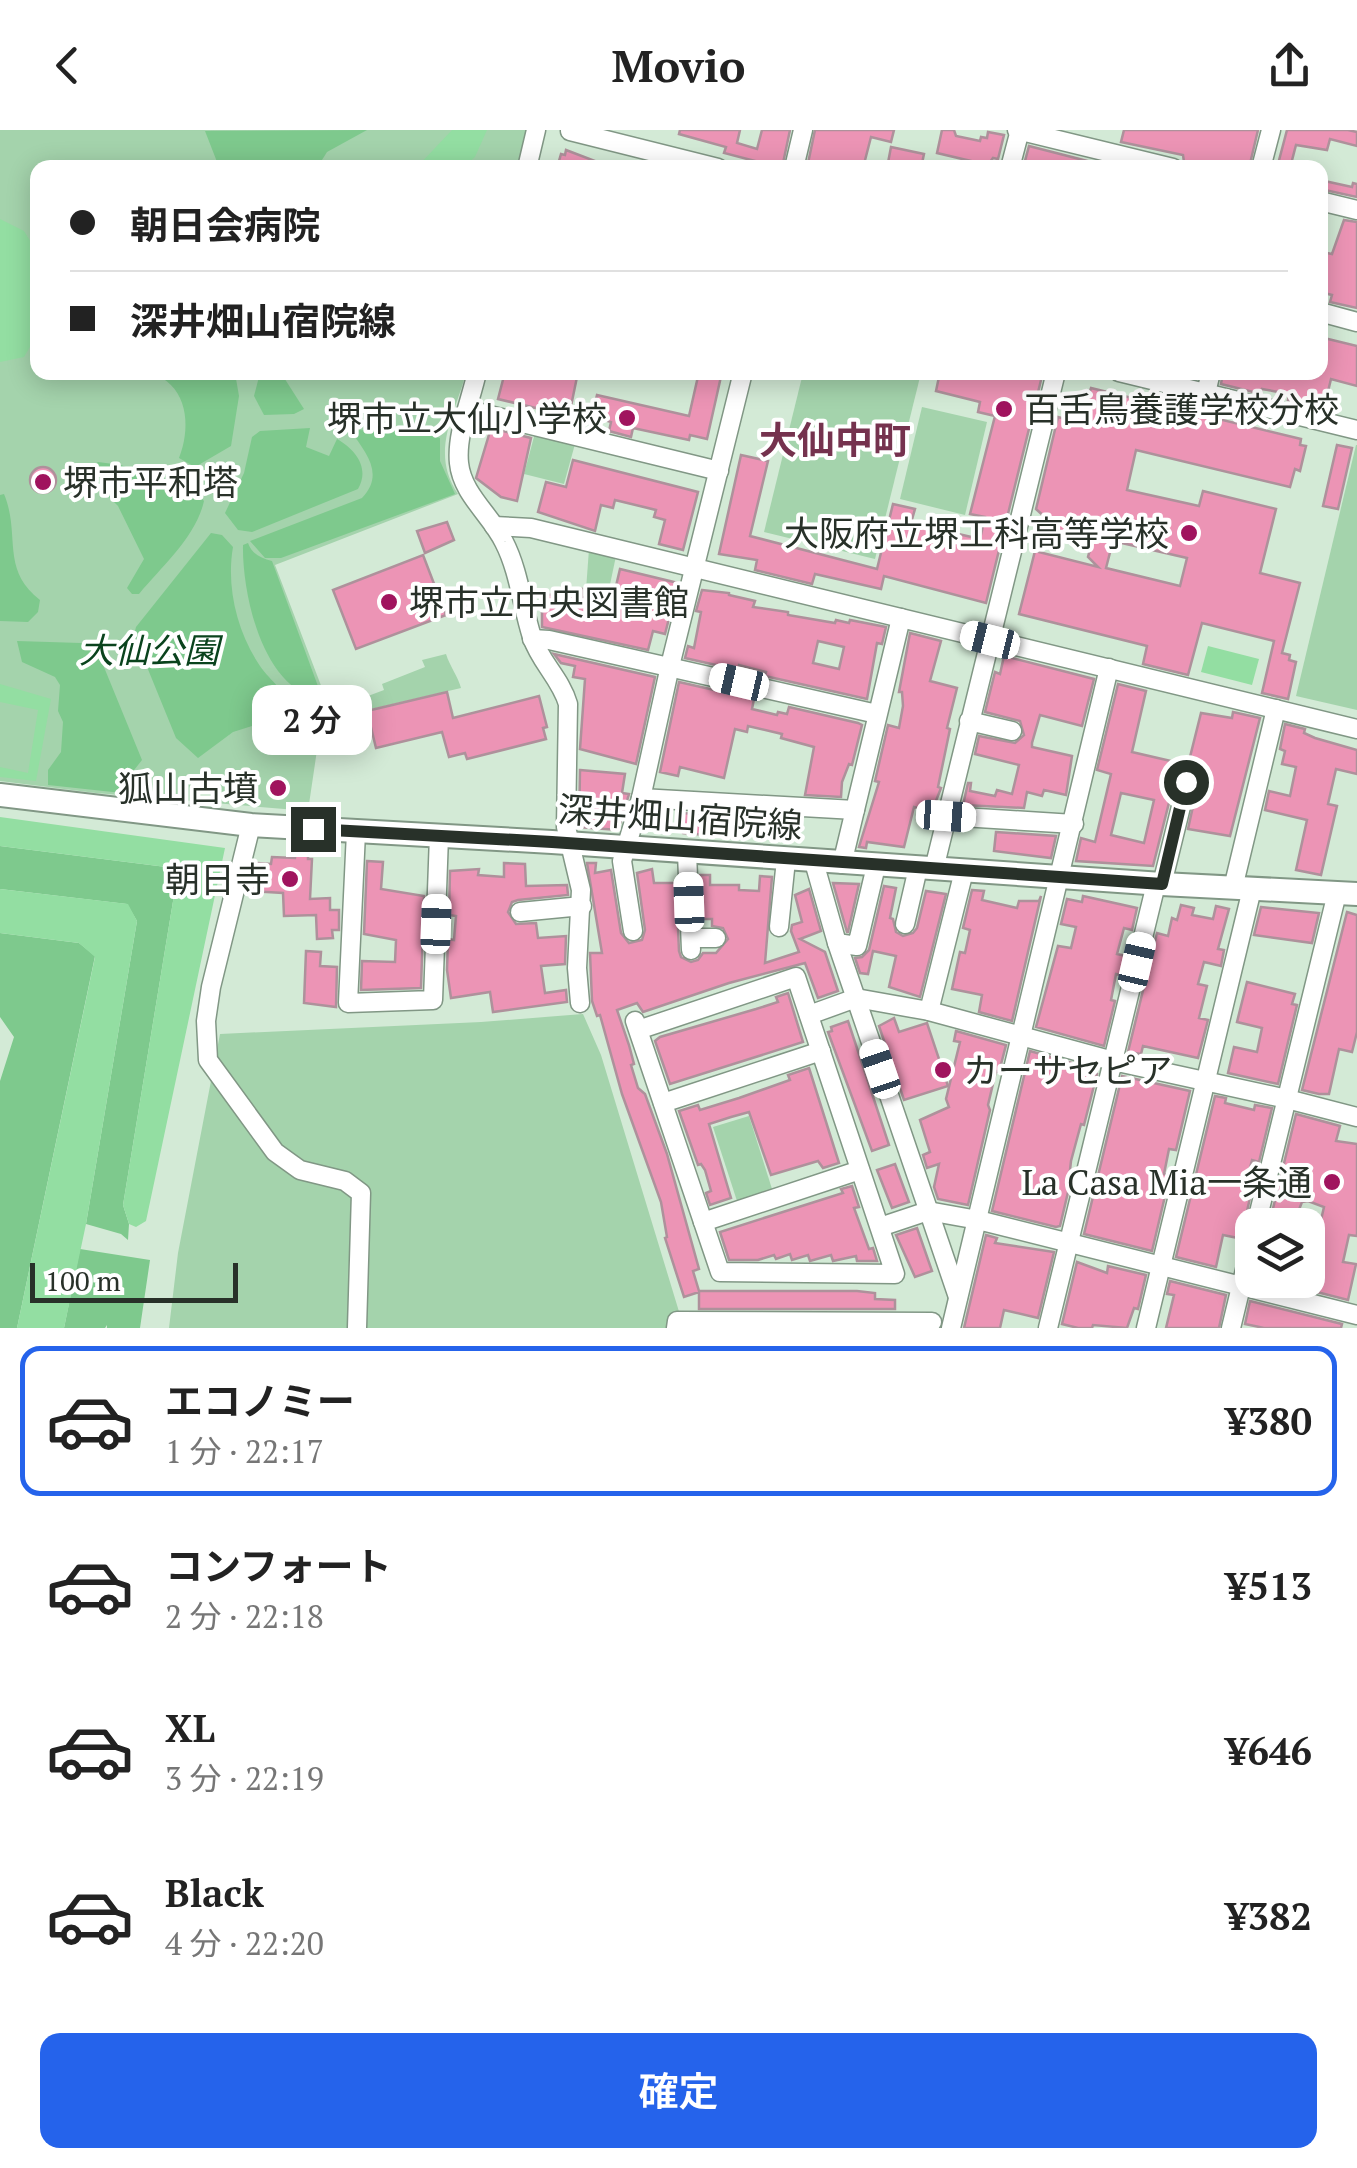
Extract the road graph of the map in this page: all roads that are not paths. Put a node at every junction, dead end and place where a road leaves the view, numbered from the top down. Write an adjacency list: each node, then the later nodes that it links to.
1 (536, 130): 7 (street)
2 (803, 130): 9 (street)
3 (1019, 130): 10 (street); 11 (street)
4 (1271, 130): 12 (street)
5 (570, 132): 6 (street)
6 (636, 138): 8 (street)
7 (529, 160)
8 (696, 160)
9 (796, 160)
10 (1012, 160)
11 (1141, 160)
12 (1264, 160)
13 (1328, 203): 14 (street)
14 (1357, 210)
15 (1328, 314): 16 (street)
16 (1357, 322)
17 (476, 380): 23 (street)
18 (741, 380): 25 (street)
19 (1054, 380): 30 (street)
20 (1152, 380): 22 (street)
21 (1209, 380): 22 (street)
22 (1206, 393): 24 (street)
23 (468, 410): 25 (street); 26 (street)
24 (1357, 430)
25 (720, 471): 27 (street)
26 (494, 526): 27 (street); 29 (street)
27 (694, 568): 28 (street); 31 (street)
28 (900, 618): 30 (street); 34 (street)
29 (532, 639): 31 (street); 47 (street)
30 (990, 640): 32 (street); 35 (street)
31 (670, 666): 34 (street); 40 (street)
32 (1109, 668): 33 (street); 43 (street)
33 (1276, 709): 36 (street); 58 (street)
34 (877, 714): 41 (street)
35 (970, 721): 37 (street); 42 (street)
36 (1357, 730)
37 (1012, 731)
38 (1186, 782): 57 (street)
39 (0, 795): 44 (main road, 深井畑山宿院線)
40 (641, 798): 41 (street); 48 (street)
41 (854, 810): 52 (street)
42 (946, 816): 43 (street); 54 (street)
43 (1074, 824): 56 (street)
44 (251, 825): 45 (main road, 深井畑山宿院線); 92 (street)
45 (356, 832): 46 (main road, 深井畑山宿院線); 46 (street)
46 (440, 836): 47 (main road, 深井畑山宿院線)
47 (568, 843): 48 (main road, 深井畑山宿院線); 60 (street)
48 (627, 848): 49 (main road, 深井畑山宿院線); 64 (street)
49 (687, 853): 50 (main road, 深井畑山宿院線); 65 (street)
50 (786, 860): 51 (main road, 深井畑山宿院線); 63 (street)
51 (814, 862): 52 (main road, 深井畑山宿院線); 66 (street)
52 (842, 864): 53 (main road, 深井畑山宿院線)
53 (876, 866): 54 (main road, 深井畑山宿院線); 66 (street)
54 (926, 869): 55 (main road, 深井畑山宿院線); 62 (street)
55 (964, 871): 56 (main road, 深井畑山宿院線); 69 (street)
56 (1060, 878): 57 (main road, 深井畑山宿院線); 71 (street)
57 (1159, 884): 58 (main road, 深井畑山宿院線); 73 (street)
58 (1242, 888): 59 (main road, 深井畑山宿院線); 74 (street)
59 (1347, 893): 75 (street)
60 (582, 906): 61 (street); 68 (street)
61 (520, 912)
62 (905, 924)
63 (779, 927)
64 (633, 931)
65 (716, 938)
66 (837, 943): 67 (street)
67 (856, 998): 69 (street); 70 (street); 80 (street)
68 (580, 1003)
69 (928, 1011): 71 (street)
70 (809, 1016): 72 (street); 76 (street)
71 (1022, 1036): 73 (street); 81 (street)
72 (821, 1051): 76 (street); 78 (street)
73 (1113, 1061): 74 (street); 84 (street)
74 (1207, 1083): 75 (street); 85 (street)
75 (1288, 1098): 77 (street); 79 (street)
76 (663, 1103): 82 (street)
77 (1357, 1117)
78 (860, 1170): 82 (street); 83 (street)
79 (1260, 1208)
80 (928, 1211): 81 (street); 83 (street); 87 (street)
81 (978, 1220): 84 (street); 87 (street)
82 (703, 1222): 83 (street)
83 (880, 1227)
84 (1068, 1241): 85 (street); 95 (street)
85 (1162, 1265): 86 (street); 96 (street)
86 (1235, 1284)
87 (958, 1298): 94 (street)
88 (1238, 1298): 97 (street)
89 (1289, 1298): 90 (street)
90 (1357, 1315)
91 (932, 1322): 93 (street)
92 (357, 1328)
93 (676, 1328)
94 (951, 1328)
95 (1048, 1328)
96 (1146, 1328)
97 (1231, 1328)

